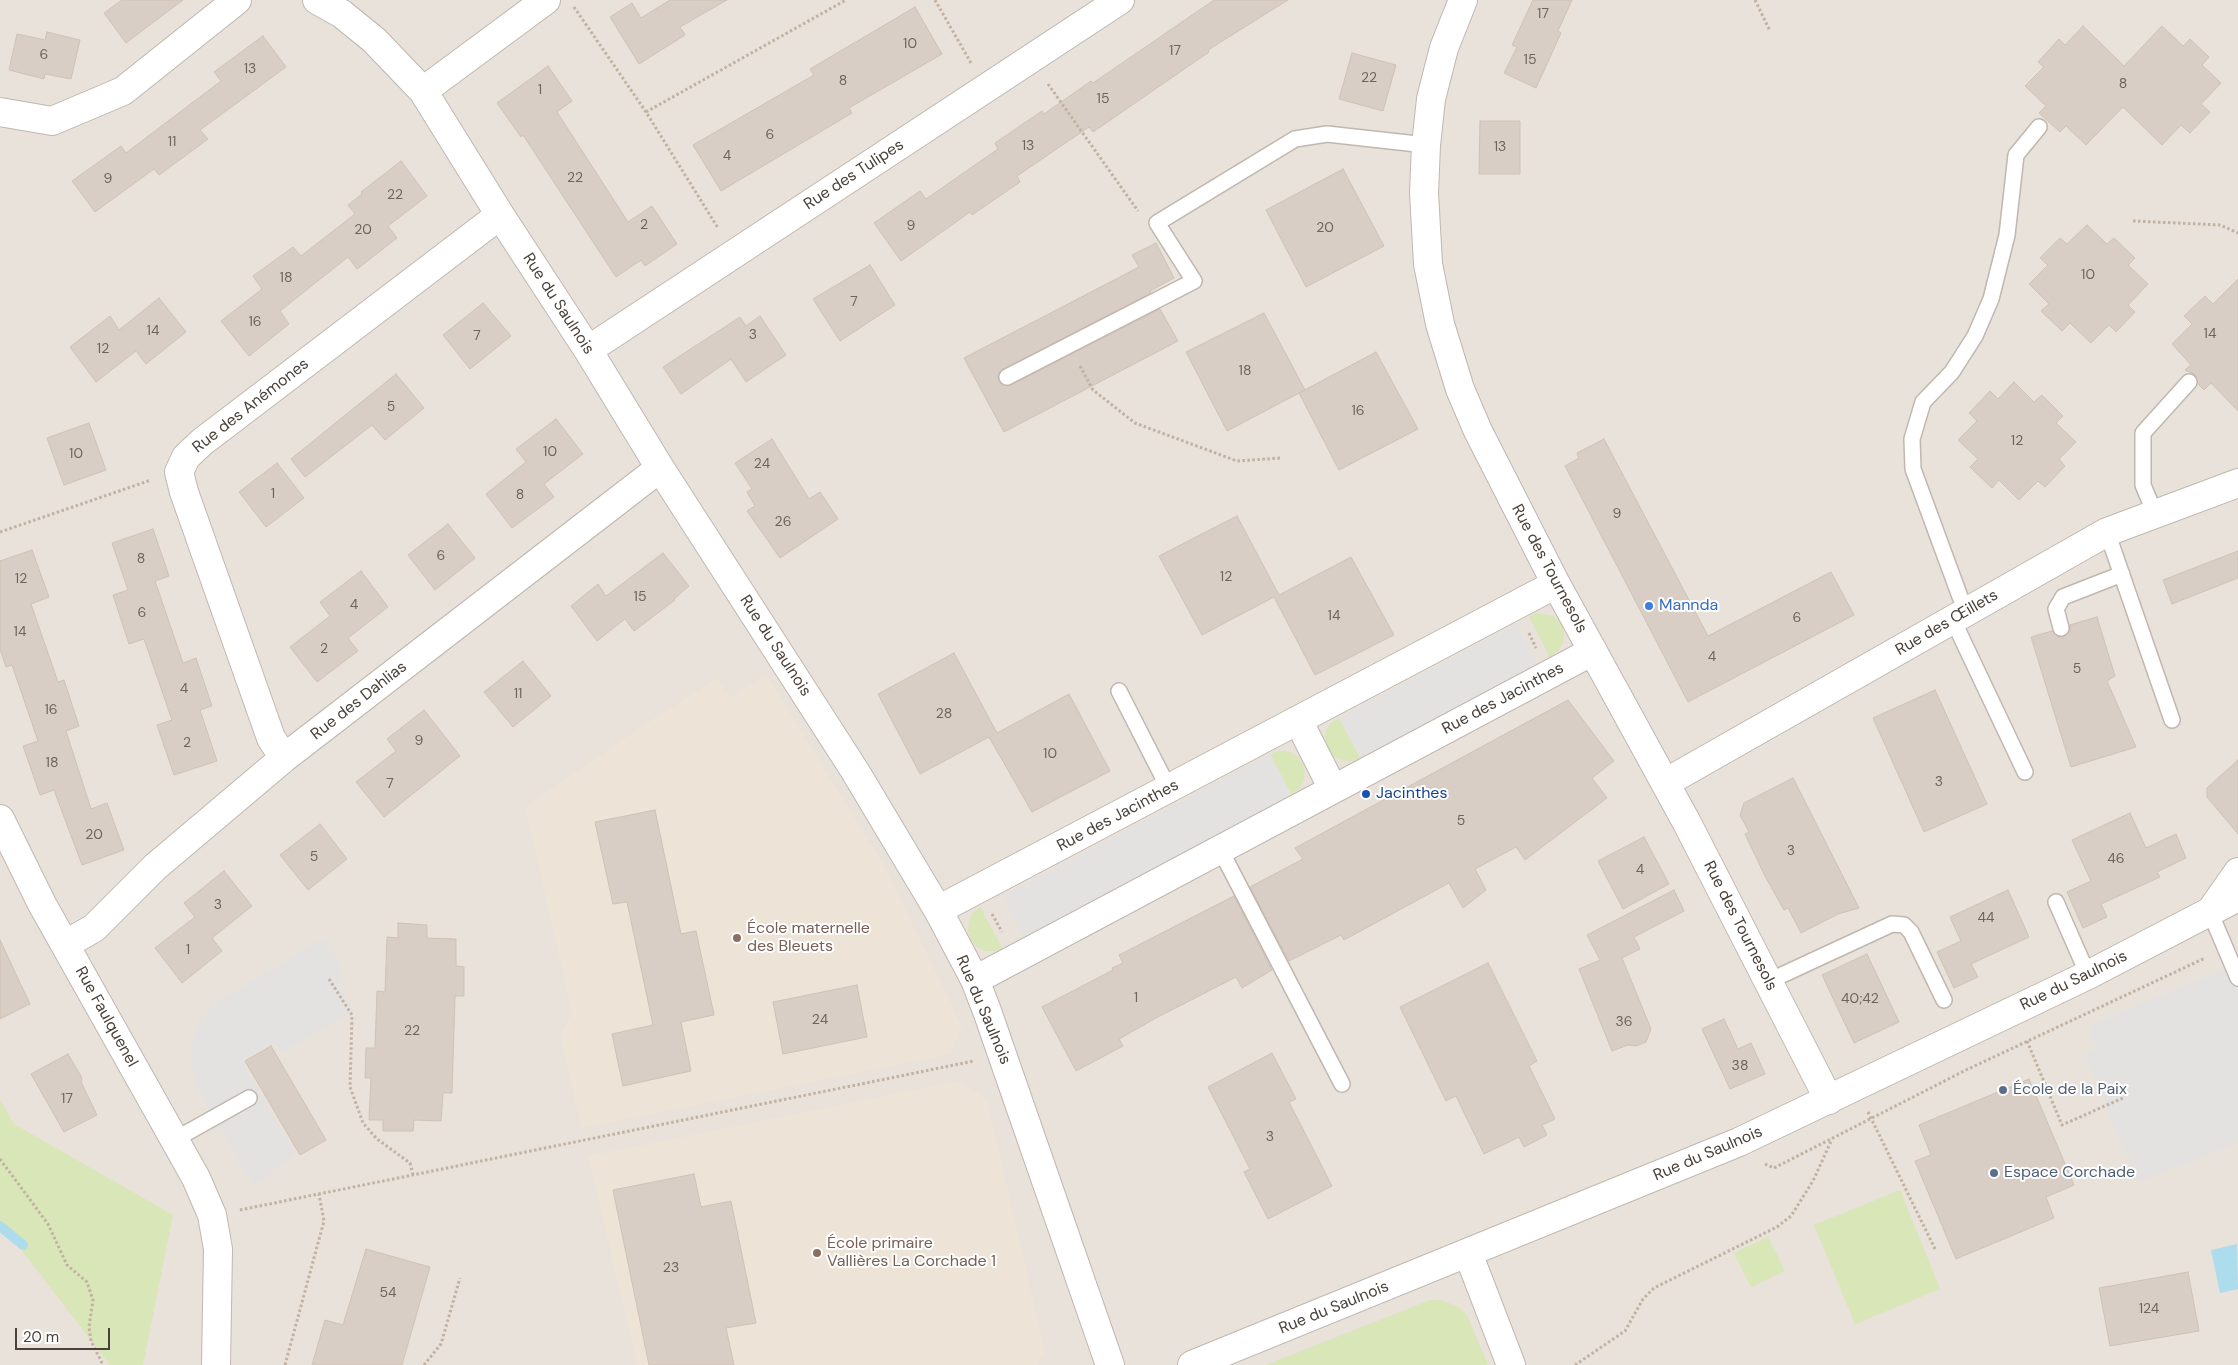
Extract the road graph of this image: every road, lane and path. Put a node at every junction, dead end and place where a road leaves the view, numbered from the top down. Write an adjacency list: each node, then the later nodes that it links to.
1 (237, 0): 13 (street)
2 (317, 0): 12 (street, Rue du Saulnois)
3 (846, 0): 14 (path)
4 (935, 0): 11 (path)
5 (1120, 0): 10 (street, Rue des Tulipes)
6 (1463, 0): 16 (street, Rue des Tournesols)
7 (1755, 0): 9 (path)
8 (559, 2): 12 (street); 14 (path)
9 (1770, 31)
10 (1030, 59): 11 (street, Rue des Tulipes); 19 (path)
11 (985, 88): 21 (street, Rue des Tulipes)
12 (423, 91): 17 (street, Rue du Saulnois)
13 (0, 112)
14 (646, 112): 21 (path)
15 (2039, 127): 36 (lane)
16 (1426, 144): 19 (lane); 34 (street, Rue des Tournesols)
17 (500, 215): 23 (street, Rue du Saulnois); 28 (street, Rue des Anémones)
18 (2133, 221): 20 (path)
19 (1157, 223): 22 (lane)
20 (2238, 233)
21 (733, 254): 23 (street, Rue des Tulipes)
22 (1069, 346): 24 (lane); 26 (path)
23 (588, 350): 27 (street, Rue du Saulnois)
24 (1007, 377)
25 (2188, 382): 30 (lane)
26 (1280, 458)
27 (660, 468): 43 (street, Rue des Dahlias); 54 (street, Rue du Saulnois)
28 (180, 472): 31 (path); 43 (street)
29 (2238, 483): 30 (street, Rue des Œillets)
30 (2155, 514): 32 (street, Rue des Œillets)
31 (0, 532)
32 (2107, 532): 33 (lane); 36 (street, Rue des Œillets)
33 (2122, 574): 37 (lane); 42 (lane)
34 (1556, 584): 35 (street, Rue des Jacinthes); 38 (street, Rue des Tournesols)
35 (1515, 606): 39 (path); 41 (street, Rue des Jacinthes)
36 (1960, 616): 44 (lane); 45 (street, Rue des Œillets)
37 (2061, 628)
38 (1593, 651): 39 (street, Rue des Jacinthes); 45 (street, Rue des Tournesols)
39 (1549, 674): 47 (street, Rue des Jacinthes)
40 (1119, 691): 46 (lane)
41 (1298, 720): 46 (street, Rue des Jacinthes); 47 (street)
42 (2172, 720)
43 (284, 758): 56 (street, Rue des Dahlias)
44 (2025, 772)
45 (1665, 783): 62 (street, Rue des Tournesols)
46 (1169, 789): 51 (street, Rue des Jacinthes)
47 (1333, 789): 49 (street, Rue des Jacinthes)
48 (0, 819): 56 (street, Rue Faulquenel)
49 (1220, 849): 57 (street, Rue des Jacinthes); 66 (lane)
50 (2238, 872): 55 (street, Rue du Saulnois)
51 (979, 888): 54 (street, Rue des Jacinthes); 57 (path)
52 (2238, 897): 55 (street, Rue du Saulnois)
53 (2056, 902): 58 (lane)
54 (938, 910): 61 (street, Rue du Saulnois)
55 (2210, 912): 58 (street, Rue du Saulnois); 59 (lane)
56 (66, 944): 72 (street, Rue Faulquenel)
57 (1016, 958): 61 (street, Rue des Jacinthes)
58 (2088, 975): 67 (street, Rue du Saulnois)
59 (2238, 978)
60 (329, 979): 74 (path)
61 (974, 980): 65 (street, Rue du Saulnois)
62 (1769, 981): 63 (lane); 70 (street, Rue des Tournesols)
63 (1944, 1000)
64 (2028, 1041): 69 (path)
65 (1003, 1055): 74 (path); 84 (street, Rue du Saulnois)
66 (1342, 1084)
67 (1855, 1087): 70 (street, Rue du Saulnois); 77 (path)
68 (249, 1098): 72 (lane)
69 (2123, 1098)
70 (1829, 1100): 78 (street, Rue du Saulnois)
71 (1832, 1139): 87 (path)
72 (174, 1140): 76 (street, Rue Faulquenel)
73 (0, 1159): 80 (path)
74 (413, 1175): 75 (path)
75 (319, 1194): 76 (path); 82 (path)
76 (212, 1215): 81 (street, Rue Faulquenel)
77 (1936, 1251)
78 (1468, 1253): 85 (street, Rue du Saulnois); 86 (street)
79 (460, 1278): 83 (path)
80 (103, 1365)
81 (216, 1365)
82 (285, 1365)
83 (424, 1365)
84 (1110, 1365)
85 (1192, 1365)
86 (1512, 1365)
87 (1576, 1365)

